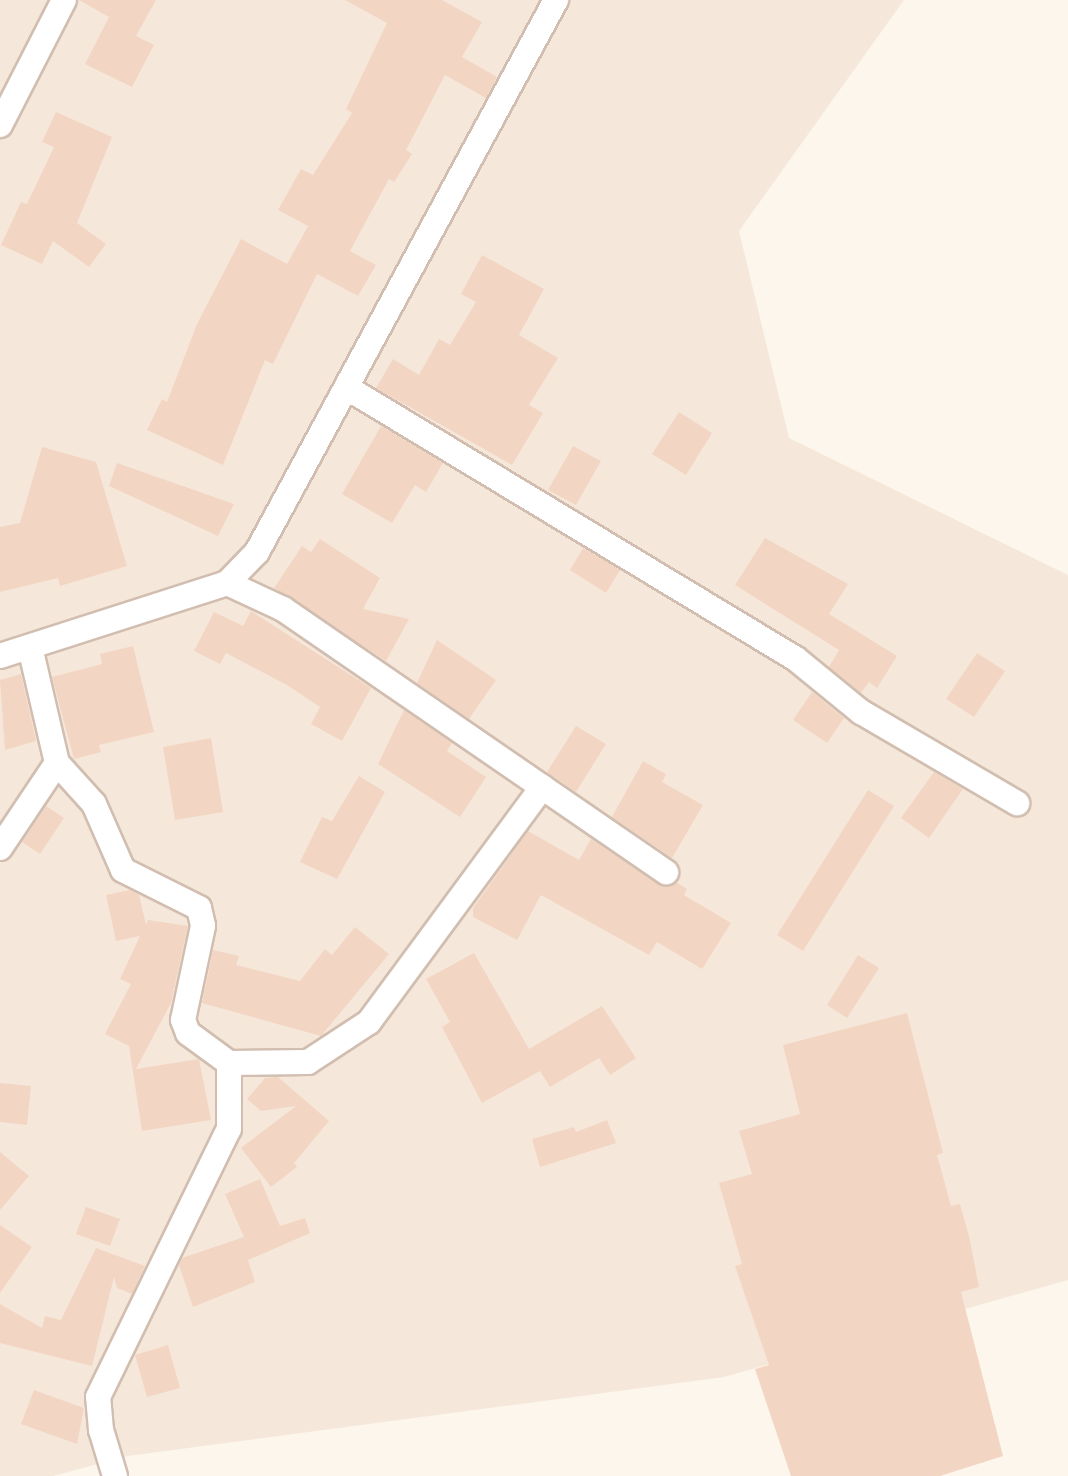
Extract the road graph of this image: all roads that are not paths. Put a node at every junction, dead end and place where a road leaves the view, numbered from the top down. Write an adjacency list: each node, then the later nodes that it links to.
1 (64, 0): 3 (street)
2 (556, 0): 4 (street)
3 (0, 125)
4 (349, 389): 5 (street); 10 (street)
5 (227, 583): 6 (street); 9 (street)
6 (30, 647): 7 (street); 8 (street)
7 (0, 656)
8 (57, 763): 11 (street); 13 (street)
9 (542, 787): 12 (street); 13 (street)
10 (1017, 803)
11 (0, 848)
12 (666, 872)
13 (229, 1063): 14 (street)
14 (115, 1476)

